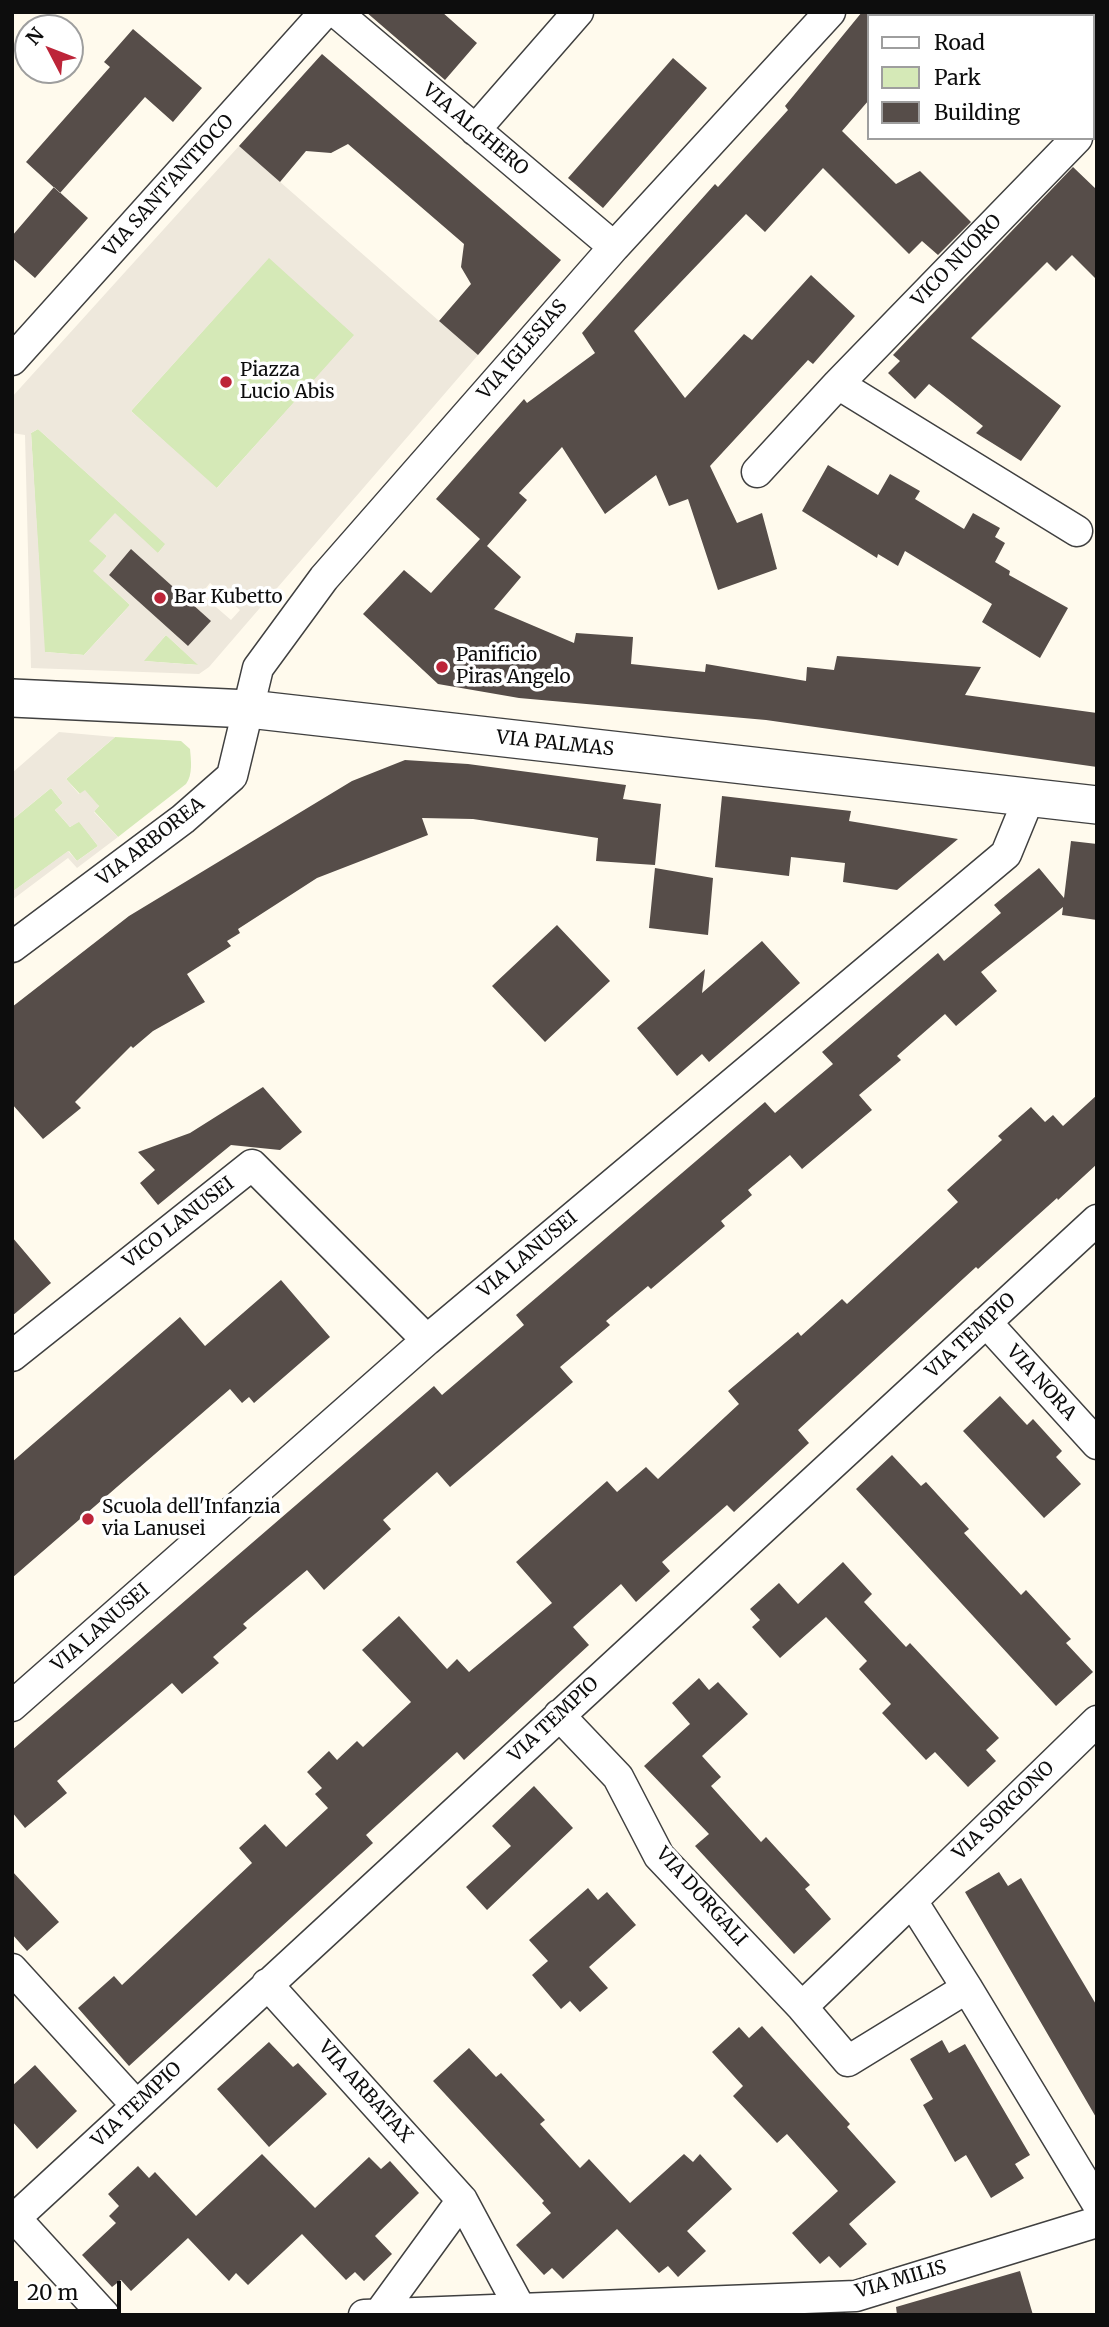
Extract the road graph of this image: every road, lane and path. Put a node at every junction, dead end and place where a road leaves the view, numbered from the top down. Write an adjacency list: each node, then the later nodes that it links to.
1 (325, 12): 8 (street, VIA SANT'ANTIOCO)
2 (336, 12): 5 (street, VIA ALGHERO)
3 (578, 12): 5 (street)
4 (830, 12): 7 (street, VIA IGLESIAS)
5 (475, 130): 7 (street, VIA ALGHERO)
6 (1075, 140): 9 (street, VICO NUORO)
7 (614, 247): 13 (street, VIA IGLESIAS)
8 (12, 360)
9 (838, 384): 10 (street, VICO NUORO); 11 (street)
10 (757, 472)
11 (1077, 531)
12 (12, 698): 13 (street, VIA PALMAS)
13 (249, 709): 14 (street, VIA PALMAS); 16 (street, VIA ARBOREA)
14 (1029, 798): 15 (street, VIA PALMAS); 19 (street, VIA LANUSEI)
15 (1097, 805)
16 (12, 947)
17 (1097, 1220): 18 (street, VIA TEMPIO)
18 (986, 1322): 21 (street, VIA NORA); 23 (street, VIA TEMPIO)
19 (427, 1339): 20 (street, VICO LANUSEI); 22 (street, VIA LANUSEI)
20 (12, 1356)
21 (1097, 1444)
22 (12, 1706)
23 (559, 1715): 27 (street, VIA TEMPIO); 29 (street, VIA DORGALI)
24 (1097, 1721): 25 (street, VIA SORGONO)
25 (912, 1901): 28 (street); 29 (street)
26 (12, 1969): 30 (street)
27 (267, 1984): 30 (street, VIA TEMPIO); 31 (street, VIA ARBATAX)
28 (967, 1988): 29 (street, VIA DORGALI); 32 (street)
29 (802, 2007)
30 (136, 2105): 33 (street, VIA TEMPIO)
31 (462, 2200): 35 (street, VIA ARBATAX); 36 (street)
32 (1097, 2203)
33 (14, 2220): 37 (street)
34 (1097, 2222): 35 (street, VIA MILIS)
35 (521, 2310): 36 (street, VIA MILIS)
36 (379, 2314): 38 (street, VIA MILIS)
37 (104, 2315)
38 (364, 2315)

